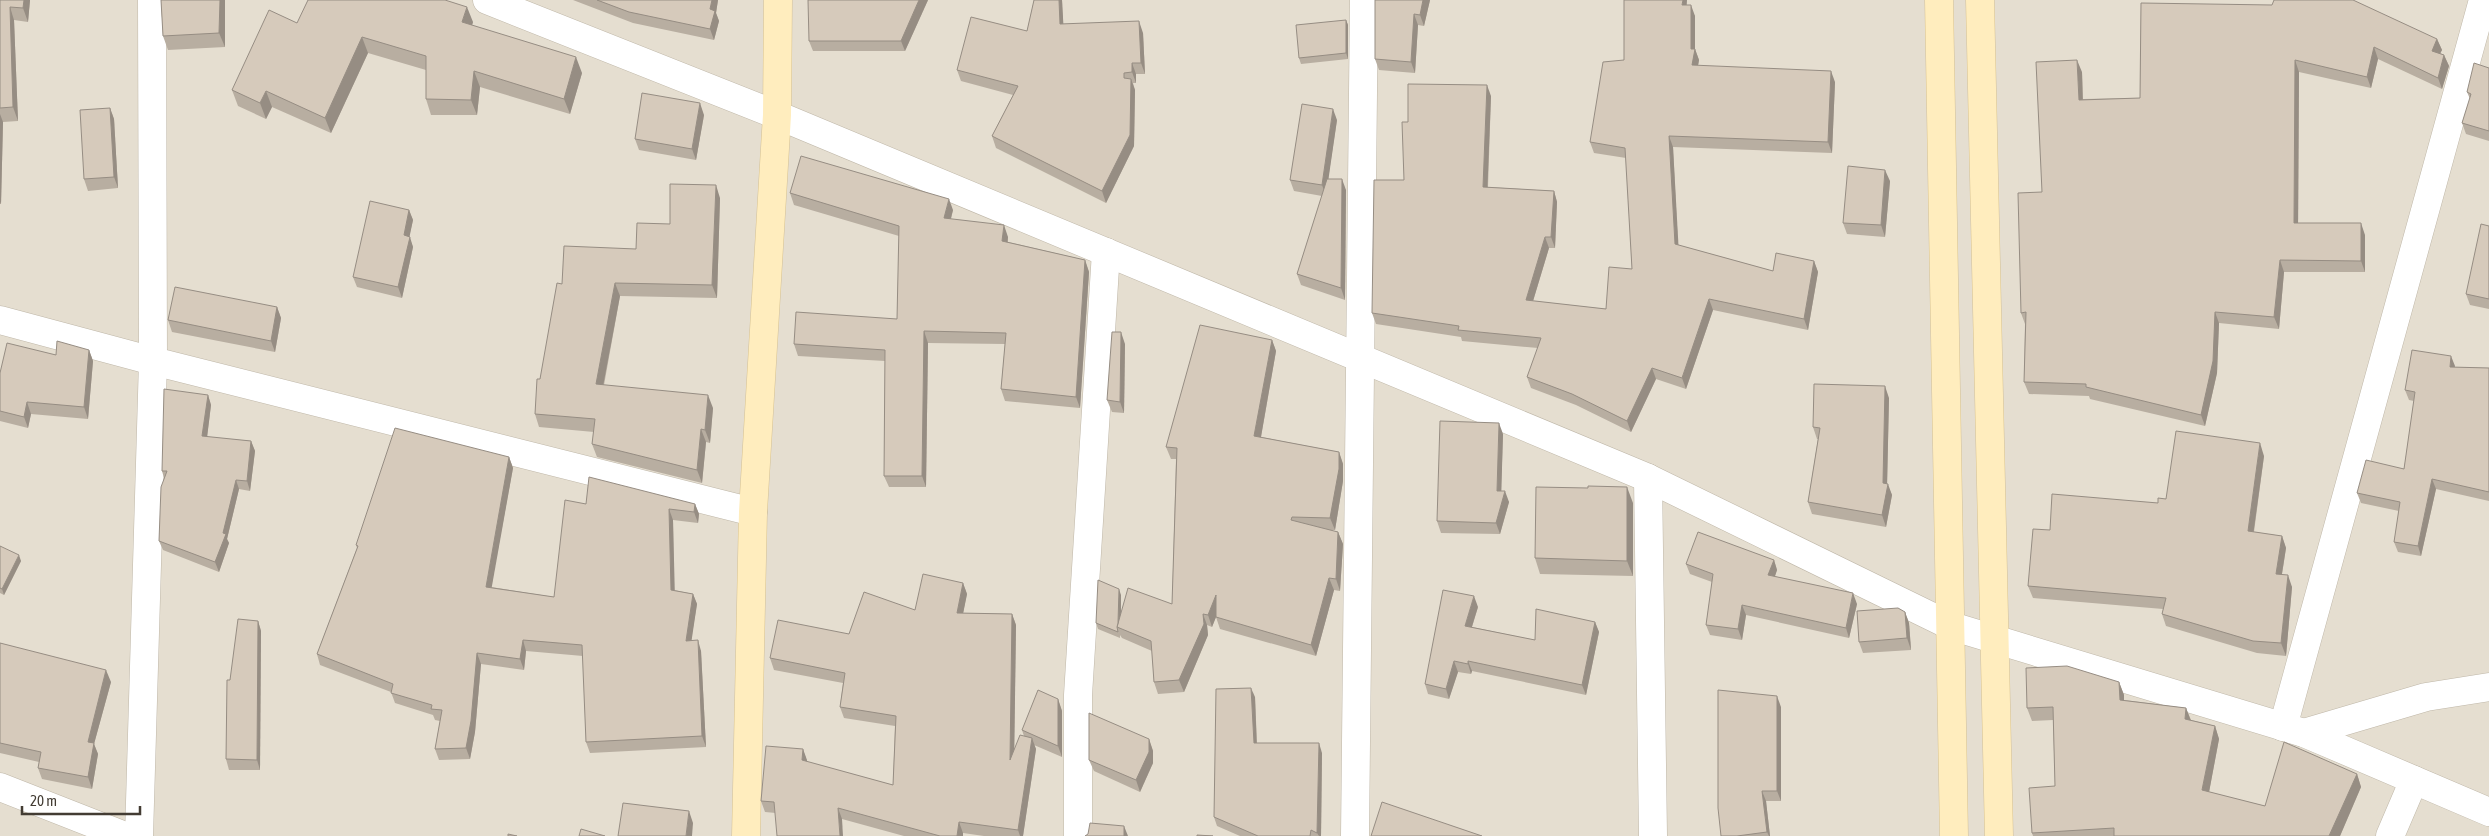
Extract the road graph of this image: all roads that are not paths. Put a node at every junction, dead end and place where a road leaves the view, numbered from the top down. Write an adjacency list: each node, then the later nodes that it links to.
1 (152, 0): 12 (street)
2 (487, 0): 8 (street)
3 (778, 0): 8 (main road)
4 (1364, 0): 11 (street)
5 (1939, 0): 15 (main road)
6 (1980, 0): 16 (main road)
7 (2483, 0): 18 (street)
8 (777, 115): 9 (street); 14 (main road)
9 (1106, 252): 11 (street); 25 (street)
10 (0, 320): 12 (street)
11 (1359, 357): 13 (street); 26 (street)
12 (152, 361): 14 (street); 23 (street)
13 (1648, 478): 15 (street); 27 (street)
14 (753, 512): 24 (main road)
15 (1951, 626): 16 (street); 28 (main road)
16 (1994, 638): 18 (street); 29 (main road)
17 (2489, 687): 18 (street)
18 (2294, 730): 19 (street)
19 (2414, 780): 21 (street); 30 (street)
20 (0, 788): 22 (street)
21 (2489, 812)
22 (125, 836)
23 (139, 836)
24 (746, 836)
25 (1078, 836)
26 (1355, 836)
27 (1653, 836)
28 (1954, 836)
29 (1999, 836)
30 (2390, 836)

